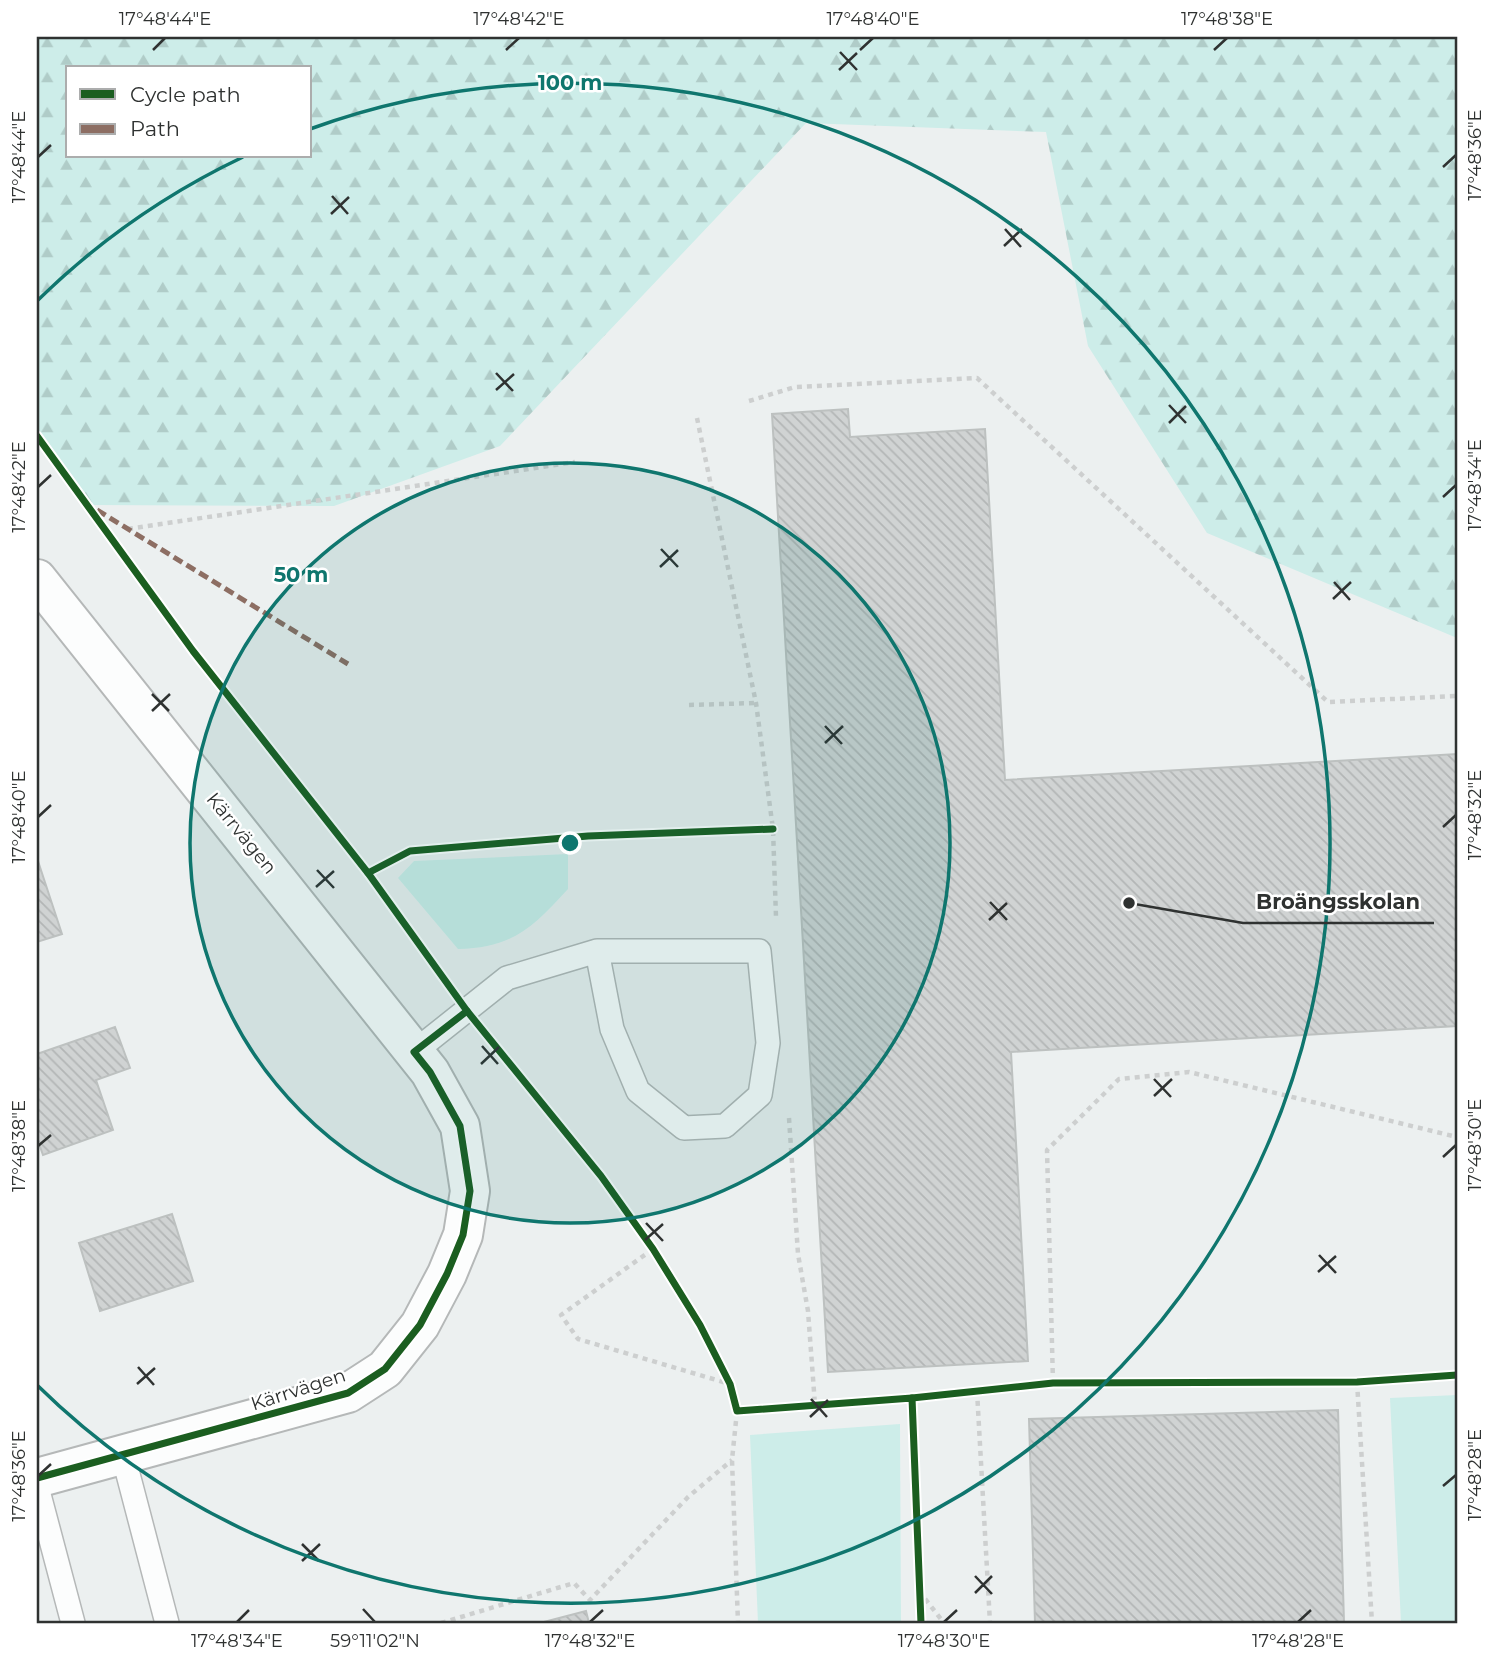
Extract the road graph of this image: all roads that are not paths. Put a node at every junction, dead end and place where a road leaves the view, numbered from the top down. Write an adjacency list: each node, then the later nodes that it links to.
1 (37, 579): 3 (street, Kärrvägen)
2 (597, 951): 2 (lane); 3 (lane)
3 (414, 1052): 4 (street, Kärrvägen)
4 (123, 1455): 5 (street, Kärrvägen); 8 (lane)
5 (37, 1478)
6 (37, 1487): 7 (lane)
7 (73, 1623)
8 (167, 1623)

